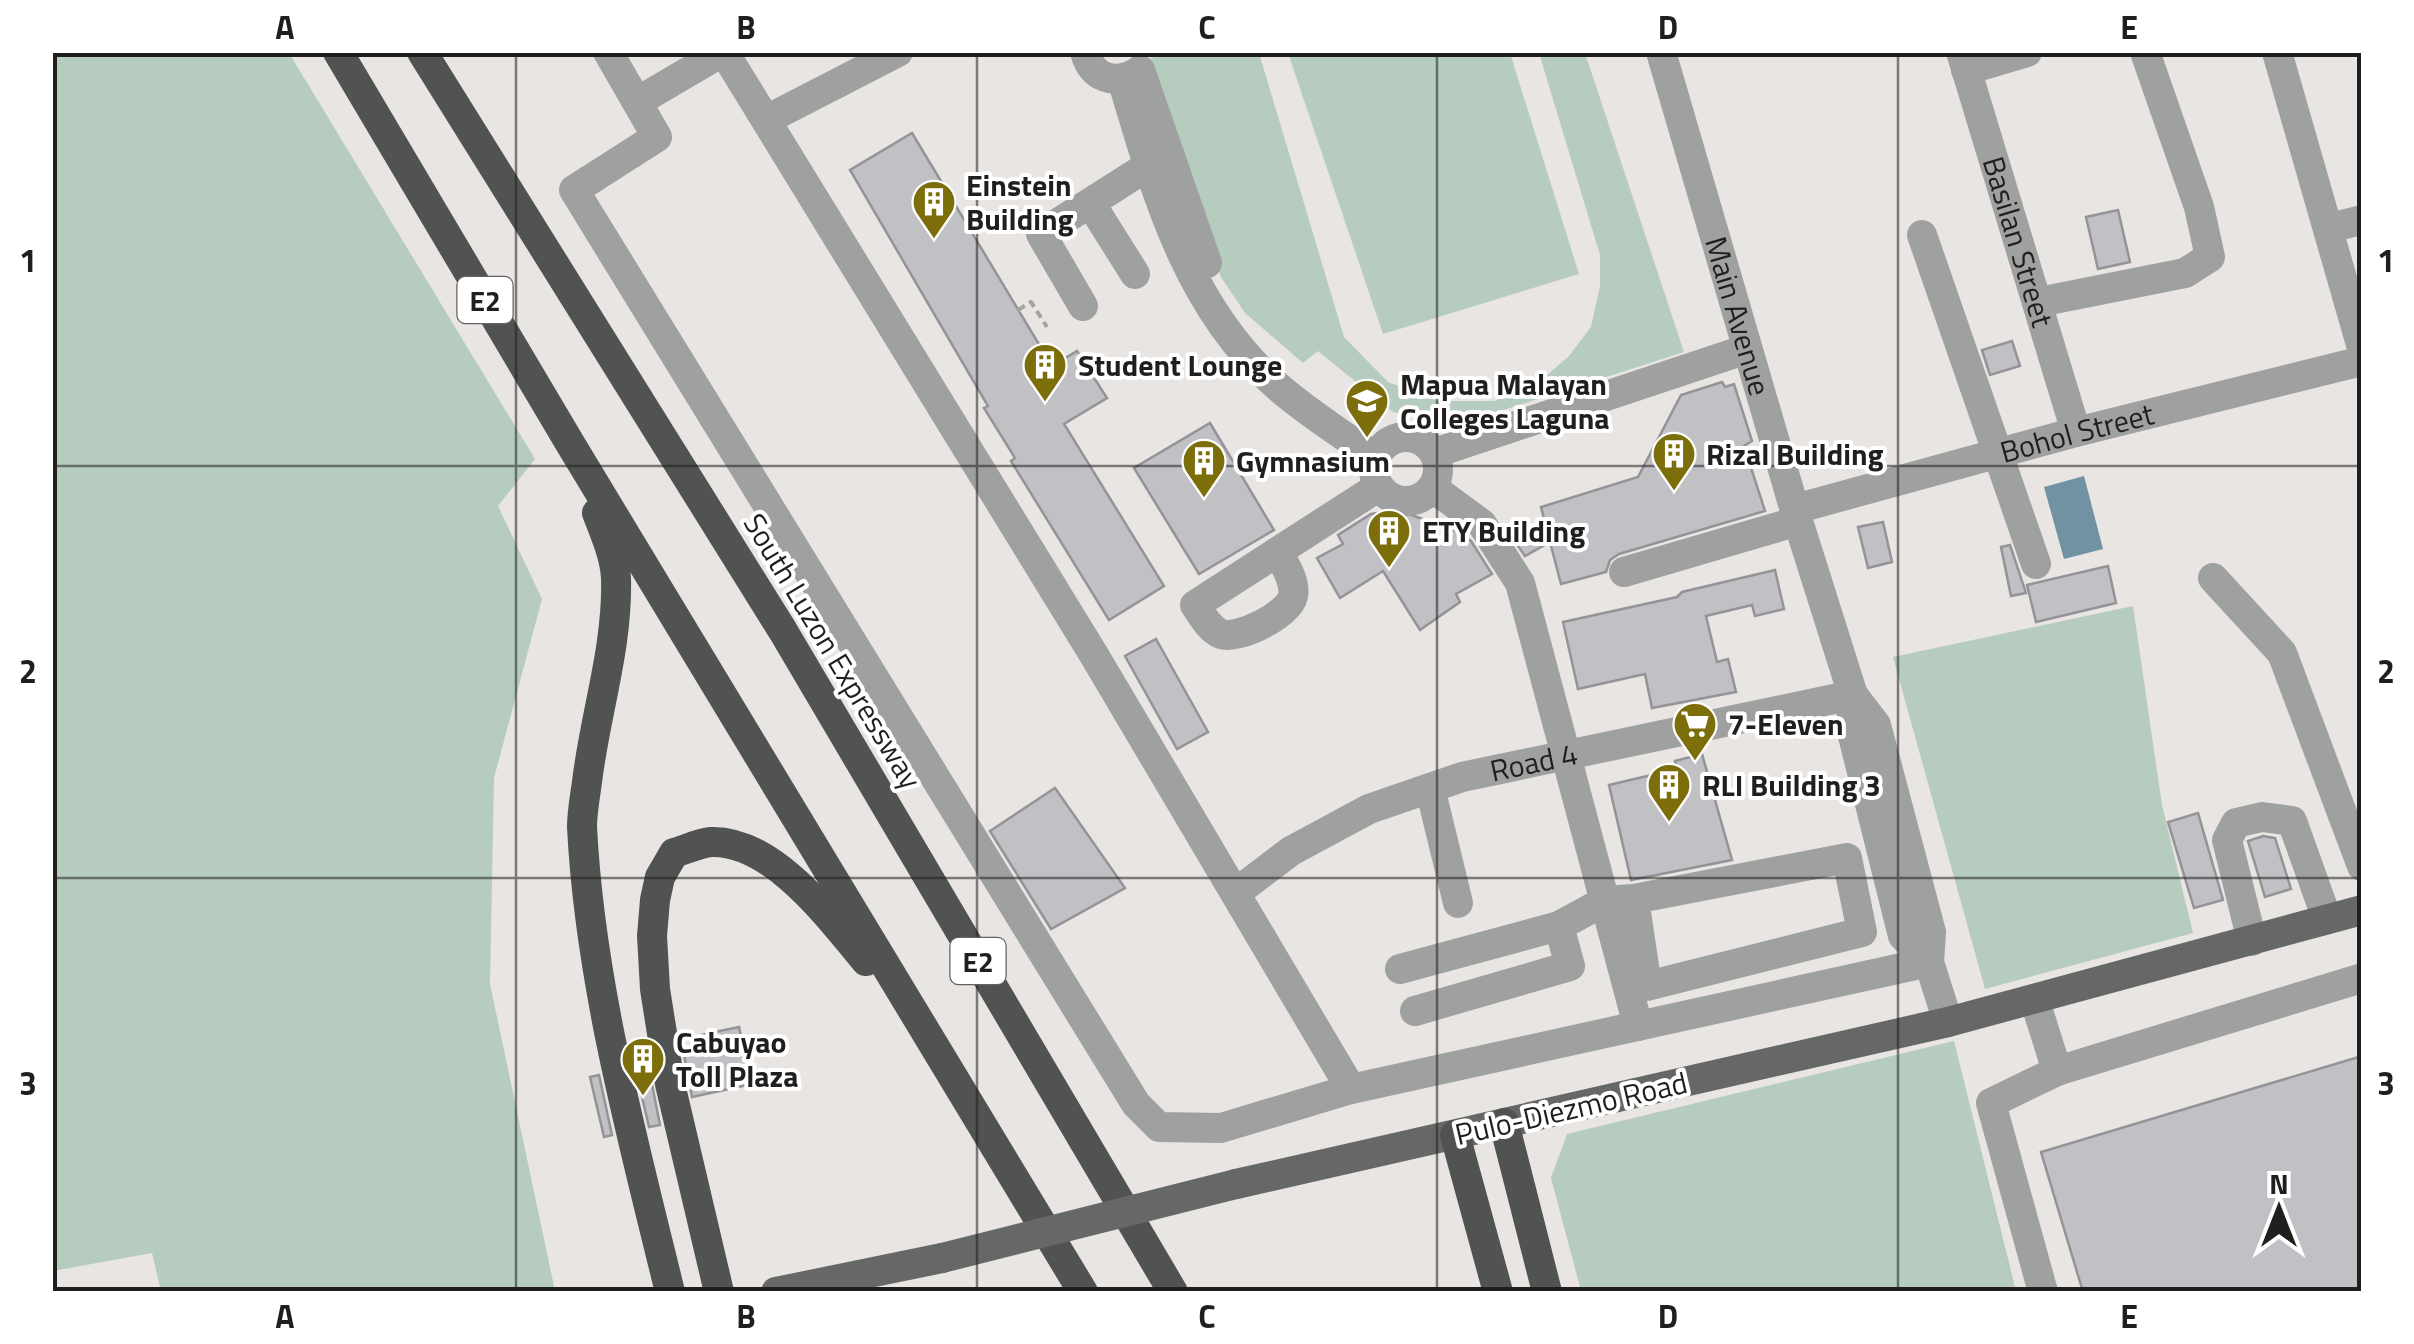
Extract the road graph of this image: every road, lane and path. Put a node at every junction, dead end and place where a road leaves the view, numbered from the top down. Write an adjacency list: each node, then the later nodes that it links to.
1 (338, 52): 29 (highway, E2)
2 (422, 52): 66 (highway, South Luzon Expressway / E2)
3 (608, 52): 13 (street)
4 (723, 52): 13 (street); 14 (street)
5 (898, 52): 14 (street)
6 (1084, 52): 12 (street)
7 (1661, 52): 26 (street, Main Avenue)
8 (2027, 52): 11 (street)
9 (2144, 52): 21 (street)
10 (2277, 52): 18 (street)
11 (1963, 62): 21 (street, Basilan Street)
12 (1136, 67): 15 (street); 32 (street)
13 (637, 102): 59 (street)
14 (766, 120): 43 (street)
15 (1148, 166): 16 (street); 32 (street)
16 (1092, 204): 20 (street); 22 (street)
17 (2362, 220): 18 (street)
18 (2329, 228): 25 (street)
19 (1922, 234): 31 (street)
20 (1136, 274)
21 (2038, 302): 28 (street, Basilan Street)
22 (1083, 306)
23 (1018, 310): 24 (path)
24 (1047, 327)
25 (2362, 348)
26 (1747, 349): 30 (street); 34 (street, Main Avenue)
27 (2362, 361): 28 (street, Bohol Street)
28 (2076, 432): 31 (street, Bohol Street)
29 (571, 444): 57 (highway, E2); 62 (highway)
30 (1435, 453): 32 (street); 33 (street)
31 (1998, 454): 34 (street, Bohol Street); 36 (street)
32 (1381, 462): 33 (street); 35 (street)
33 (1433, 488): 40 (street)
34 (1796, 515): 37 (street, Bohol Street); 39 (street, Main Avenue)
35 (1278, 552)
36 (2036, 564)
37 (1624, 572)
38 (2213, 578): 42 (street)
39 (1853, 695): 40 (street, Road 4); 50 (street, Main Avenue)
40 (1566, 757): 41 (street, Road 4); 44 (street)
41 (1430, 788): 43 (street, Road 4); 45 (street)
42 (2362, 866)
43 (1238, 892): 59 (street)
44 (1619, 900): 44 (street); 48 (street); 56 (street)
45 (1458, 902)
46 (2362, 910): 47 (main road, Pulo-Diezmo Road)
47 (2327, 920): 49 (main road, Pulo-Diezmo Road); 49 (street)
48 (1559, 926): 51 (street); 54 (street)
49 (2252, 941): 53 (main road, Pulo-Diezmo Road)
50 (1929, 962): 55 (street, Main Avenue); 56 (street)
51 (1400, 969)
52 (2362, 978): 58 (street)
53 (2035, 1001): 55 (main road, Pulo-Diezmo Road); 58 (street)
54 (1415, 1011)
55 (1948, 1022): 60 (main road, Pulo-Diezmo Road)
56 (1638, 1026): 59 (street)
57 (926, 1032): 63 (highway); 65 (highway, E2)
58 (2057, 1072): 69 (street)
59 (1351, 1089)
60 (1504, 1123): 61 (main road, Pulo-Diezmo Road); 68 (highway)
61 (1455, 1135): 64 (main road, Pulo-Diezmo Road, bridge); 67 (highway)
62 (670, 1292)
63 (719, 1292)
64 (776, 1292)
65 (1083, 1292)
66 (1174, 1292)
67 (1498, 1292)
68 (1547, 1292)
69 (2043, 1292)

